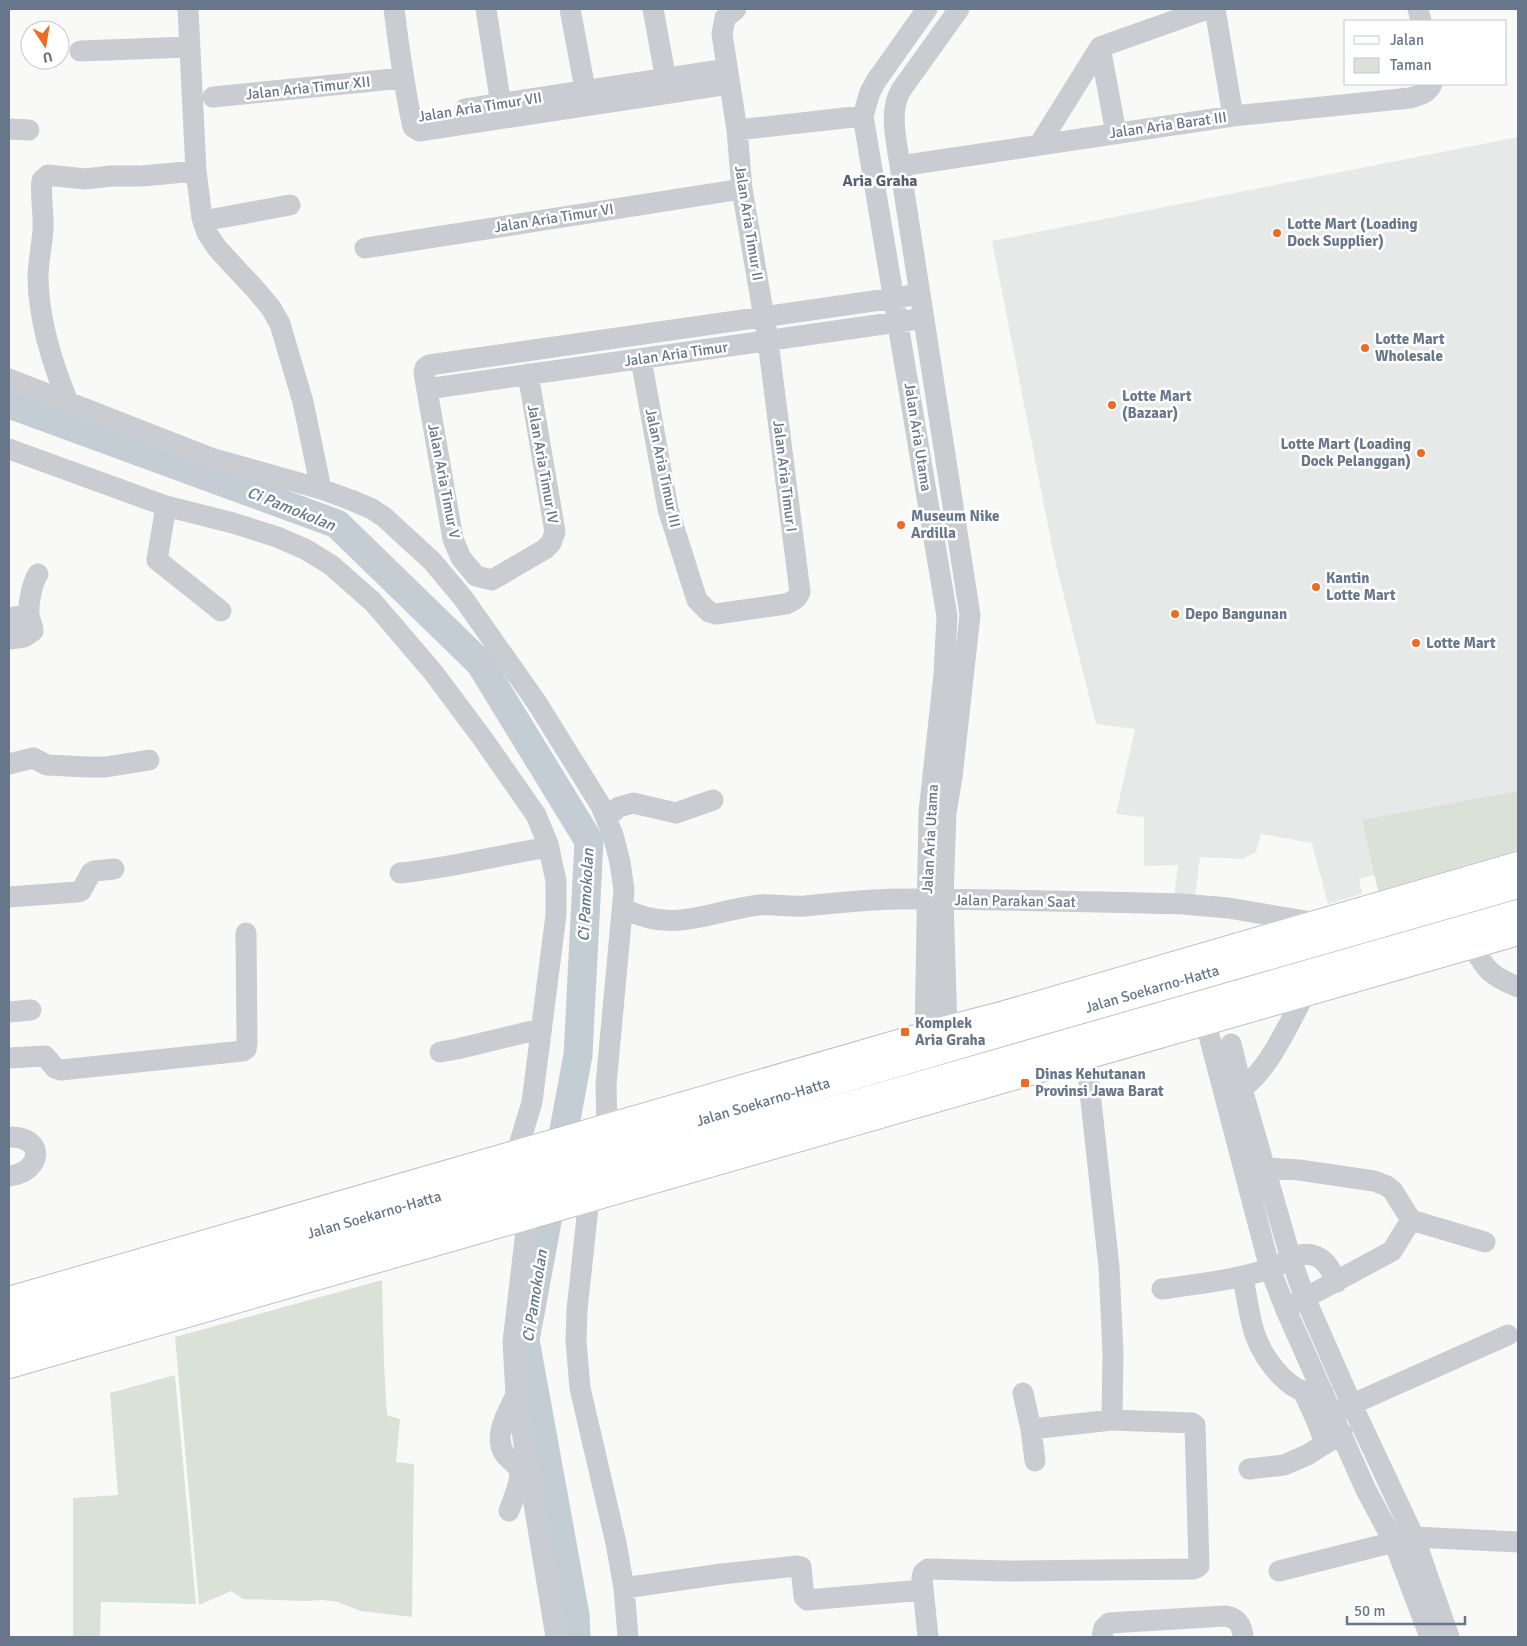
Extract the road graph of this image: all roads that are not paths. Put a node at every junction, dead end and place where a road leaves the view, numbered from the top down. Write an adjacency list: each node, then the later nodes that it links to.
1 (188, 9): 11 (street)
2 (394, 9): 15 (street)
3 (486, 9): 20 (street)
4 (570, 9): 19 (street)
5 (652, 9): 17 (street)
6 (736, 9): 14 (street, Jalan Aria Timur II)
7 (927, 9): 21 (street, Jalan Aria Utama)
8 (959, 9): 26 (street, Jalan Aria Utama)
9 (1207, 9): 12 (street)
10 (1215, 9): 22 (street)
11 (190, 46): 13 (street); 27 (street)
12 (1100, 47): 24 (street); 25 (street)
13 (80, 51)
14 (728, 77): 17 (street, Jalan Aria Timur VII); 23 (street, Jalan Aria Timur II)
15 (403, 78): 18 (street, Jalan Aria Timur XII); 20 (street, Jalan Aria Timur VII)
16 (1431, 85): 22 (street, Jalan Aria Barat III)
17 (667, 86): 19 (street, Jalan Aria Timur VII)
18 (214, 97)
19 (587, 98): 20 (street, Jalan Aria Timur VII)
20 (502, 111)
21 (863, 116): 23 (street); 33 (street, Jalan Aria Utama)
22 (1233, 116): 24 (street, Jalan Aria Barat III)
23 (737, 130): 28 (street, Jalan Aria Timur II)
24 (1116, 133): 25 (street, Jalan Aria Barat III)
25 (1039, 145): 26 (street, Jalan Aria Barat III)
26 (900, 166): 32 (street, Jalan Aria Utama)
27 (196, 171): 30 (street); 45 (street)
28 (742, 189): 31 (street, Jalan Aria Timur VI); 34 (street, Jalan Aria Timur II)
29 (290, 205): 30 (street)
30 (203, 221): 47 (street)
31 (365, 248)
32 (920, 294): 33 (street, Jalan Aria Timur); 35 (street, Jalan Aria Utama)
33 (895, 298): 34 (street, Jalan Aria Timur); 36 (street, Jalan Aria Utama)
34 (764, 316): 37 (street, Jalan Aria Timur II); 38 (street, Jalan Aria Timur)
35 (924, 318): 36 (street, Jalan Aria Timur); 53 (street, Jalan Aria Utama)
36 (898, 321): 37 (street, Jalan Aria Timur); 54 (street, Jalan Aria Utama)
37 (768, 341): 39 (street, Jalan Aria Timur); 51 (street, Jalan Aria Timur I)
38 (586, 342): 40 (street, Jalan Aria Timur); 41 (street)
39 (642, 359): 41 (street, Jalan Aria Timur); 51 (street, Jalan Aria Timur III)
40 (429, 365): 44 (street, Jalan Aria Timur V)
41 (589, 366): 42 (street, Jalan Aria Timur)
42 (528, 374): 44 (street, Jalan Aria Timur); 50 (street, Jalan Aria Timur IV)
43 (9, 379): 45 (street)
44 (427, 389): 50 (street, Jalan Aria Timur V)
45 (69, 404): 47 (street)
46 (9, 449): 48 (street)
47 (321, 489): 61 (street)
48 (166, 506): 52 (street); 62 (street)
49 (38, 574): 55 (street)
50 (492, 580)
51 (786, 604)
52 (221, 611)
53 (970, 615): 54 (street); 60 (street, Jalan Aria Utama)
54 (947, 616): 60 (street, Jalan Aria Utama)
55 (19, 617): 56 (street)
56 (9, 639)
57 (149, 760): 58 (street)
58 (9, 764)
59 (714, 800): 61 (street)
60 (938, 812): 68 (street, Jalan Aria Utama)
61 (606, 818): 69 (street)
62 (549, 847): 65 (street); 83 (street)
63 (1518, 866): 71 (main road)
64 (114, 869): 67 (street)
65 (400, 873)
66 (1518, 884): 76 (main road, Jalan Soekarno-Hatta)
67 (9, 897)
68 (935, 900): 69 (street, Jalan Parakan Saat); 71 (street, Jalan Parakan Saat); 84 (street, Jalan Aria Utama)
69 (623, 908): 94 (street)
70 (1518, 914): 89 (main road, Jalan Soekarno-Hatta)
71 (1319, 923): 75 (main road, Jalan Soekarno-Hatta)
72 (1518, 930): 74 (main road, Jalan Soekarno-Hatta)
73 (246, 933): 88 (street)
74 (1472, 944): 77 (street); 78 (main road, Jalan Soekarno-Hatta)
75 (1219, 953): 76 (main road); 82 (main road, Jalan Soekarno-Hatta)
76 (1180, 981): 82 (main road, Jalan Soekarno-Hatta)
77 (1518, 988)
78 (1306, 992): 81 (main road, Jalan Soekarno-Hatta); 91 (street)
79 (32, 1010): 80 (street)
80 (9, 1012)
81 (1205, 1020): 87 (main road, Jalan Soekarno-Hatta); 91 (street)
82 (997, 1025): 84 (main road, Jalan Soekarno-Hatta); 89 (main road)
83 (540, 1029): 86 (street); 95 (street)
84 (936, 1039): 90 (main road); 94 (main road, Jalan Soekarno-Hatta); 94 (main road, Jalan Soekarno-Hatta)
85 (1231, 1044): 91 (street)
86 (440, 1052)
87 (1086, 1055): 92 (main road, Jalan Soekarno-Hatta); 121 (street)
88 (9, 1058)
89 (998, 1064): 90 (main road, Jalan Soekarno-Hatta)
90 (949, 1078): 92 (main road); 98 (main road, Jalan Soekarno-Hatta)
91 (1234, 1093): 96 (street); 105 (street)
92 (928, 1100): 98 (main road, Jalan Soekarno-Hatta)
93 (9, 1137): 97 (street)
94 (594, 1138): 95 (main road, Jalan Soekarno-Hatta)
95 (534, 1156): 102 (main road); 103 (main road, Jalan Soekarno-Hatta)
96 (1265, 1168): 100 (street); 104 (street)
97 (9, 1176)
98 (581, 1195): 99 (main road, Jalan Soekarno-Hatta); 131 (street)
99 (529, 1207): 114 (main road, Jalan Soekarno-Hatta); 115 (main road); 118 (street)
100 (1411, 1220): 101 (street); 107 (street)
101 (1486, 1242)
102 (180, 1252): 103 (main road); 110 (main road)
103 (244, 1252): 112 (main road, Jalan Soekarno-Hatta)
104 (1290, 1259): 105 (street); 107 (street); 109 (street)
105 (1270, 1269): 106 (street); 111 (street)
106 (1243, 1276): 108 (street); 116 (street)
107 (1337, 1282): 109 (street)
108 (1162, 1289)
109 (1304, 1298): 111 (street); 119 (street)
110 (9, 1301)
111 (1286, 1310): 116 (street)
112 (9, 1320)
113 (1508, 1335): 119 (street)
114 (9, 1347)
115 (9, 1364)
116 (1313, 1392): 120 (street); 123 (street)
117 (1022, 1393): 122 (street)
118 (516, 1395): 126 (street); 133 (street)
119 (1352, 1405): 120 (street); 127 (street)
120 (1332, 1413): 123 (street)
121 (1112, 1420): 122 (street); 132 (street)
122 (1031, 1429): 124 (street)
123 (1333, 1438): 125 (street); 128 (street)
124 (1035, 1461)
125 (1249, 1469)
126 (509, 1511)
127 (1414, 1537): 128 (street); 129 (street); 139 (street)
128 (1394, 1542): 130 (street); 138 (street)
129 (1518, 1542)
130 (1279, 1571)
131 (624, 1588): 132 (street); 134 (street)
132 (923, 1590): 135 (street)
133 (556, 1637)
134 (628, 1637)
135 (928, 1637)
136 (1102, 1637): 137 (street)
137 (1243, 1637)
138 (1430, 1637)
139 (1449, 1637)

